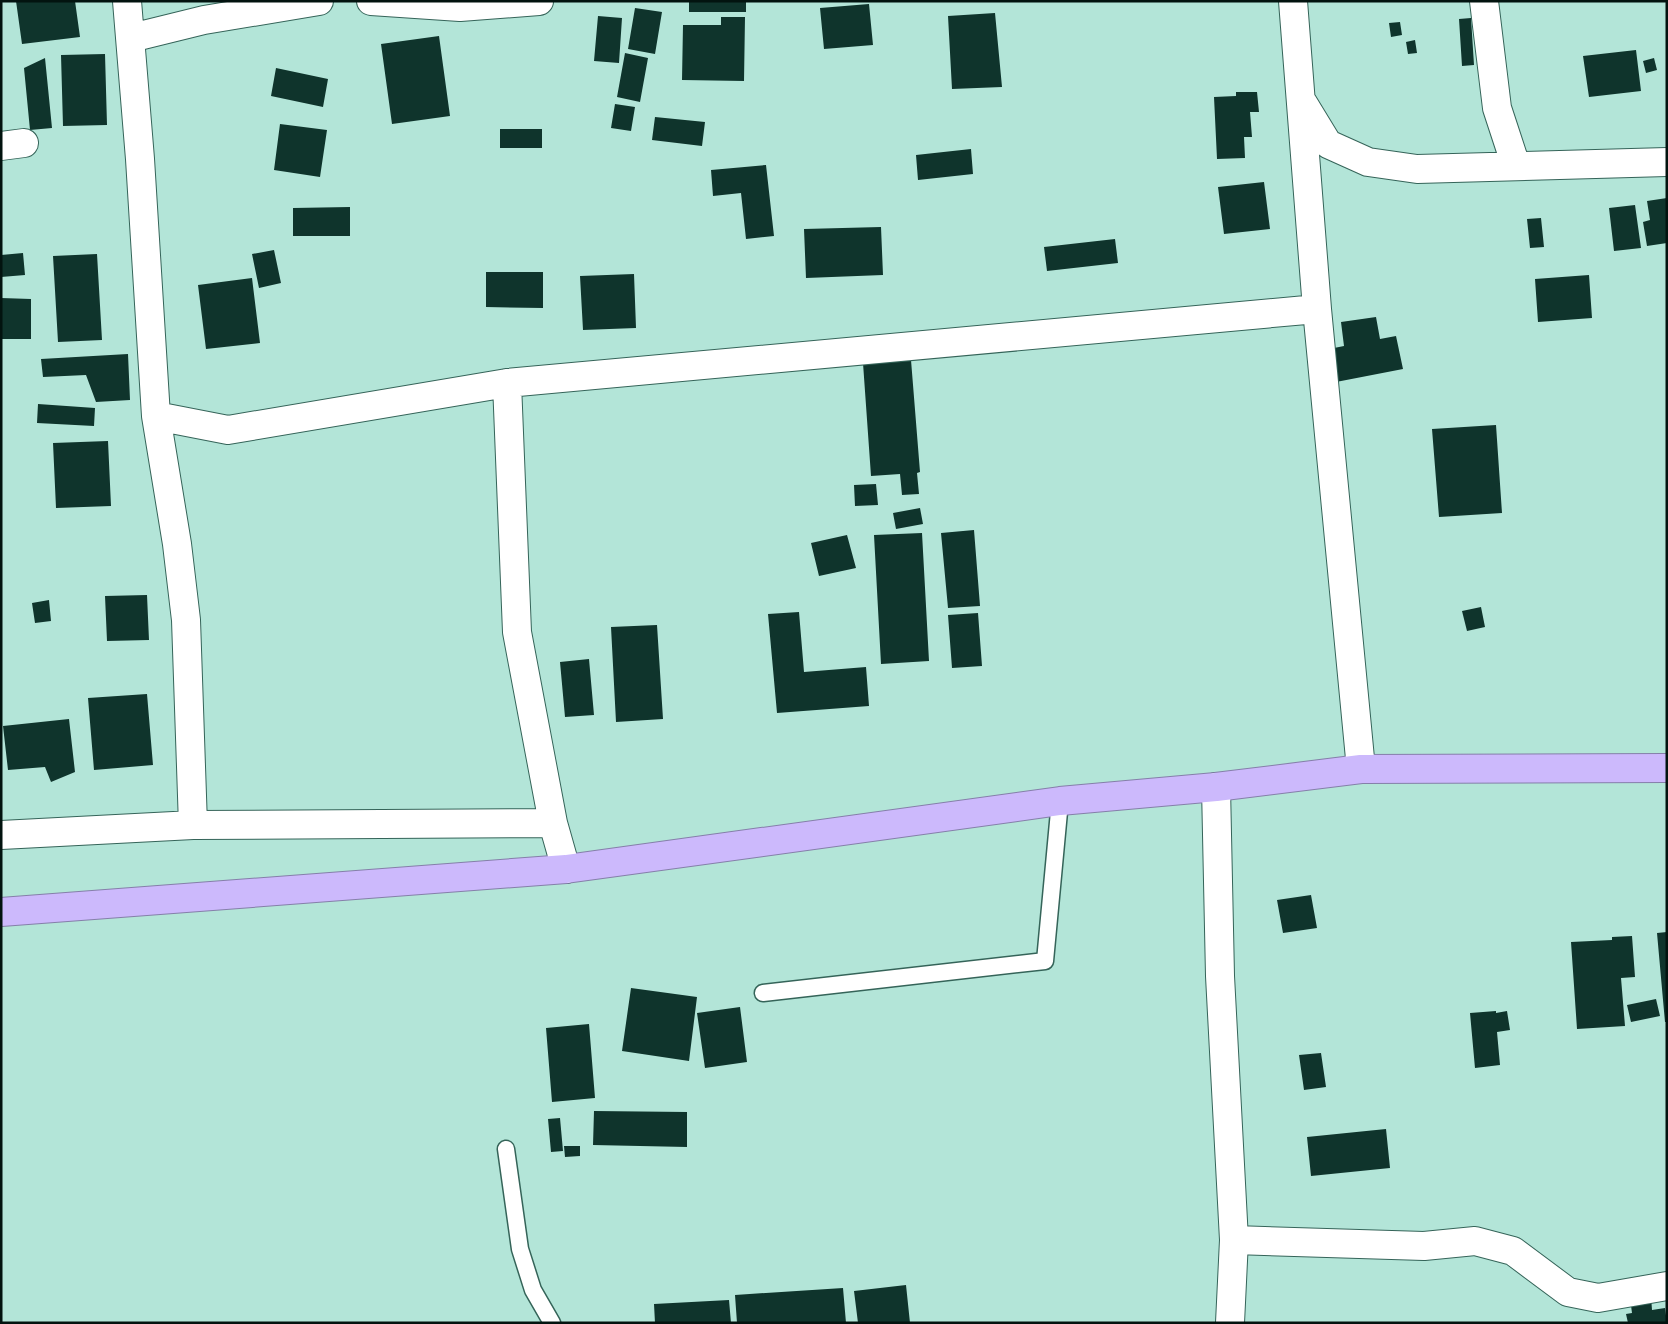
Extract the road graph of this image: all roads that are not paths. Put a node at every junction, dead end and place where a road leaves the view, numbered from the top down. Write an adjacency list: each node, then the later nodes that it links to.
1 (127, 1): 7 (street)
2 (319, 1): 7 (street)
3 (371, 1): 4 (street)
4 (540, 1)
5 (1293, 1): 8 (street)
6 (1484, 1): 10 (street)
7 (131, 38): 13 (street)
8 (1300, 98): 10 (street); 11 (street)
9 (1667, 162): 10 (street)
10 (1516, 166)
11 (1317, 309): 12 (street); 15 (street)
12 (507, 383): 13 (street); 18 (street)
13 (156, 416): 19 (street)
14 (1667, 768): 15 (highway)
15 (1362, 769): 16 (highway)
16 (1216, 787): 17 (highway); 25 (street)
17 (1060, 801): 21 (highway); 23 (lane)
18 (553, 823): 19 (street); 21 (street)
19 (193, 825): 20 (street)
20 (1, 835)
21 (566, 869): 22 (highway)
22 (1, 912)
23 (764, 993)
24 (506, 1149): 27 (lane)
25 (1234, 1240): 26 (street); 28 (street)
26 (1667, 1286)
27 (552, 1323)
28 (1230, 1323)

